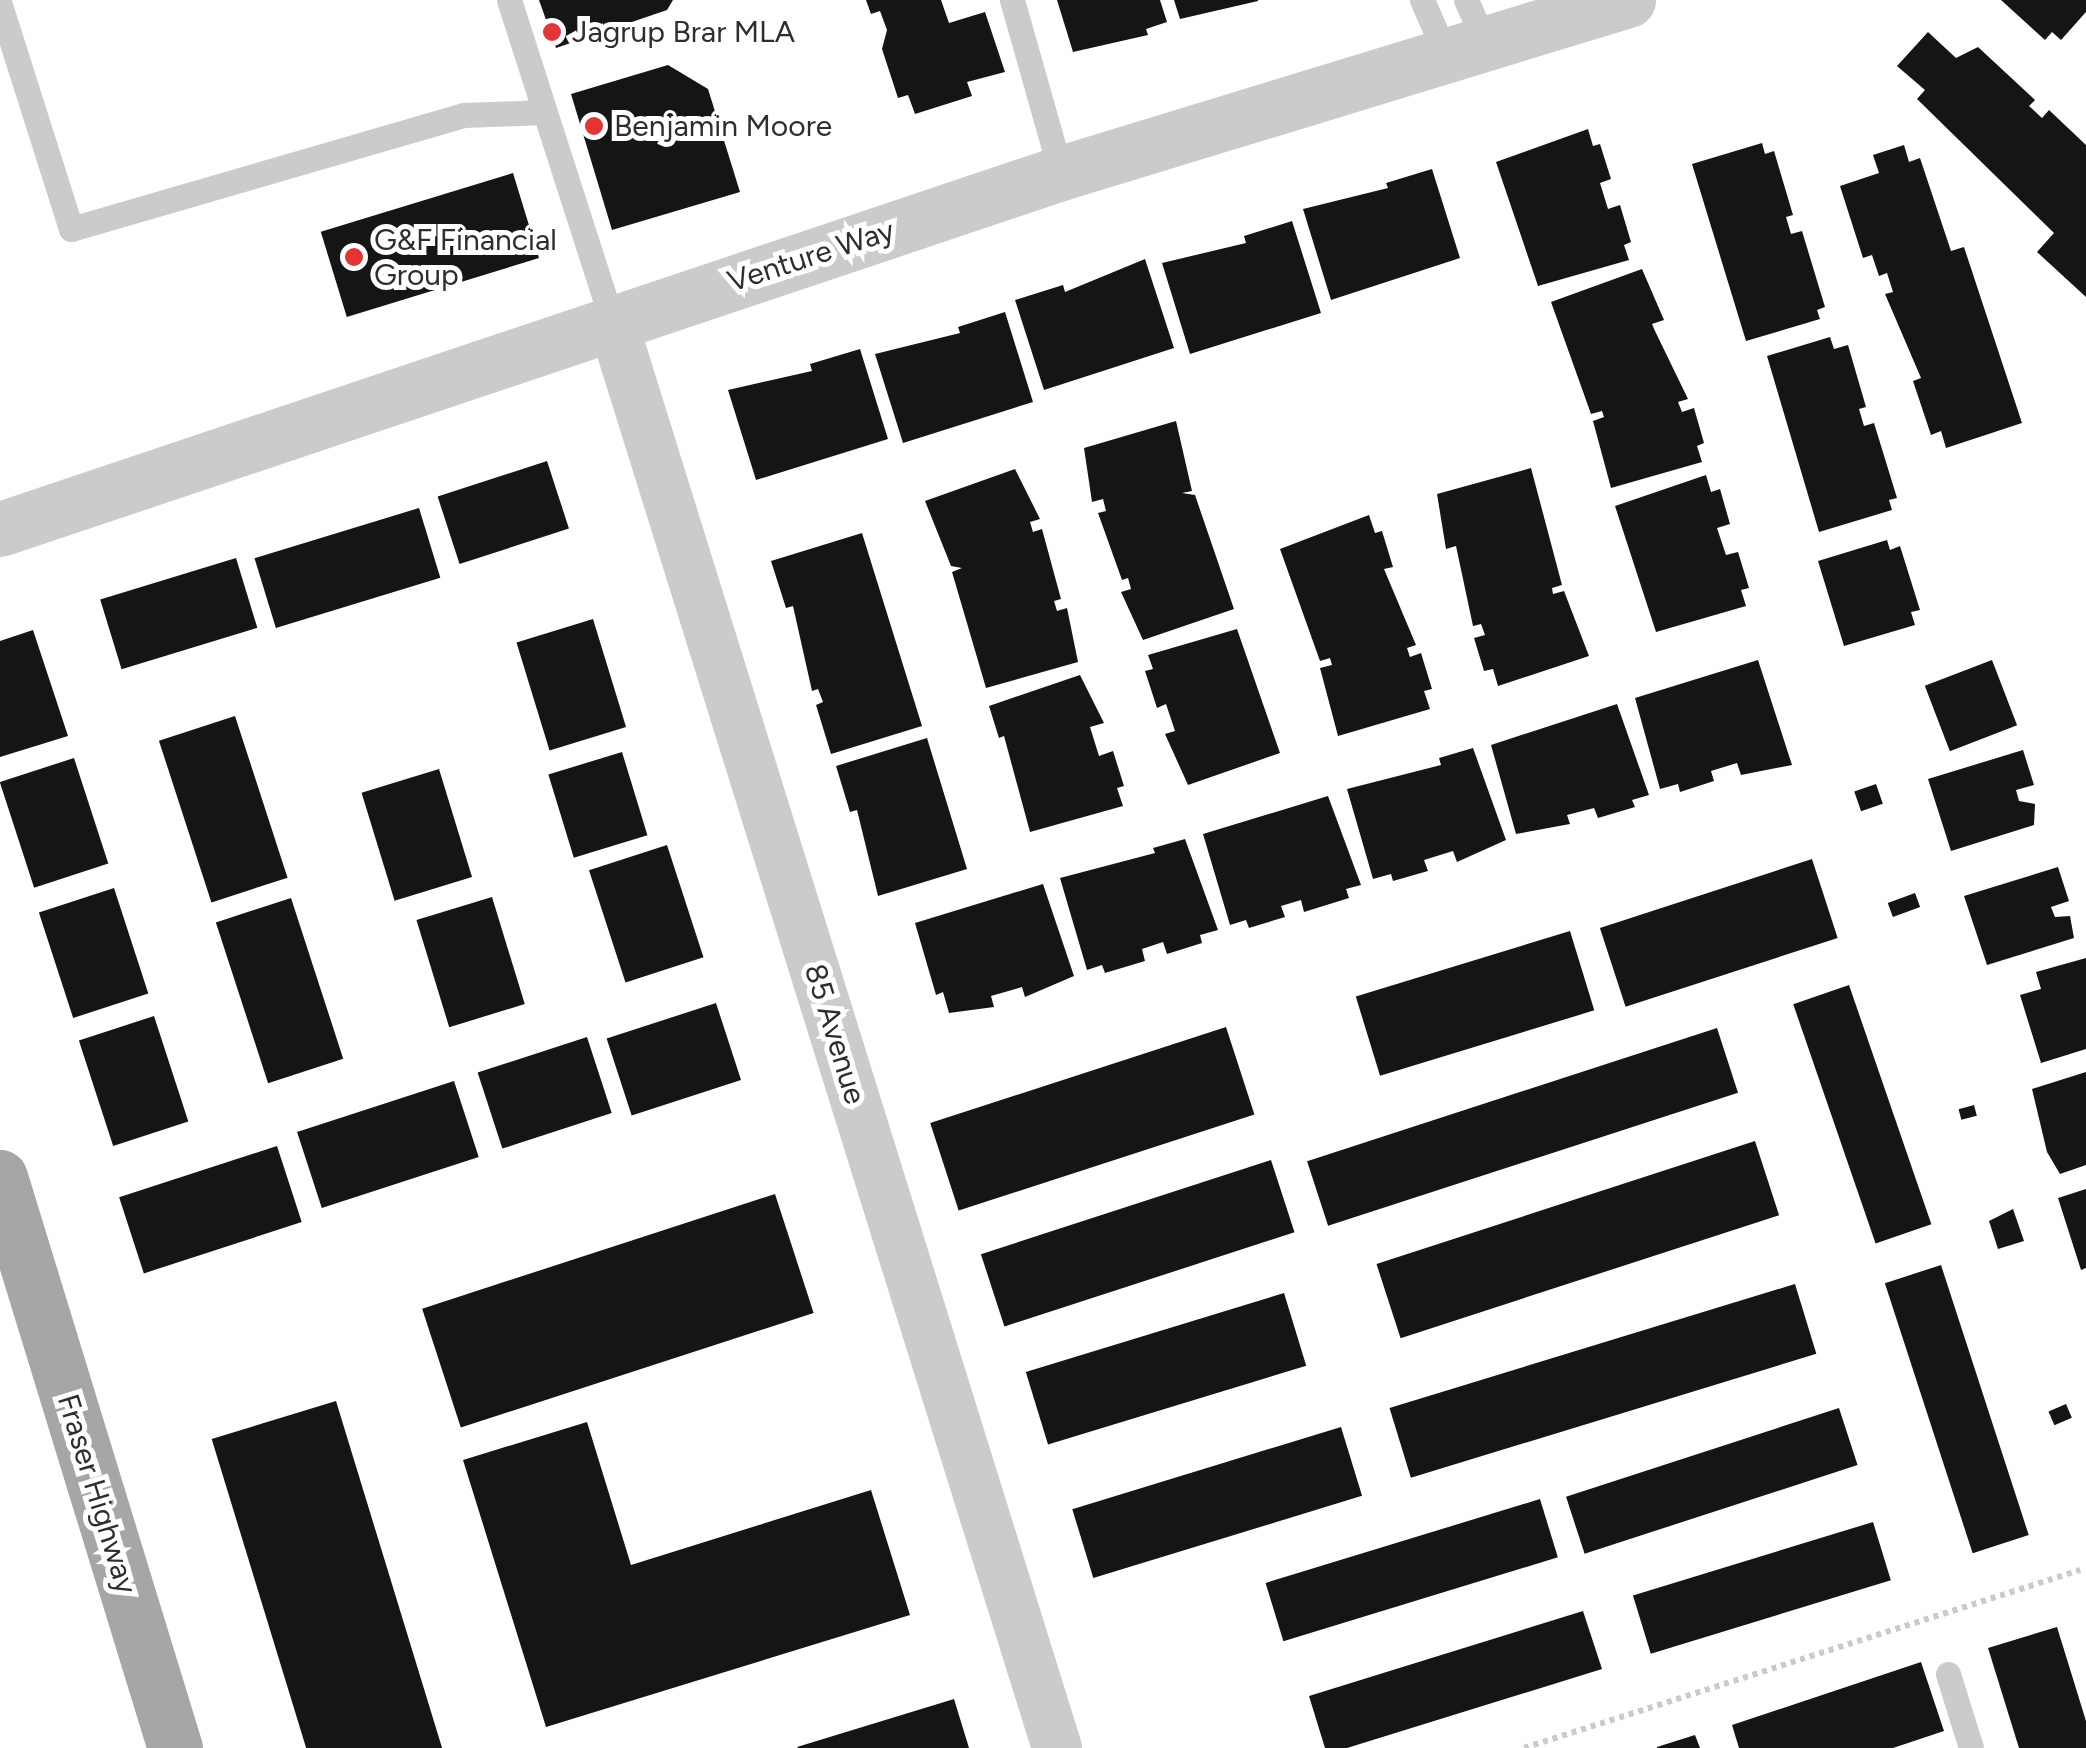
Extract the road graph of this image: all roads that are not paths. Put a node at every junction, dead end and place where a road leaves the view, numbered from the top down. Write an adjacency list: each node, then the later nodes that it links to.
1 (509, 0): 7 (lane)
2 (1012, 0): 8 (lane)
3 (1422, 0): 6 (lane)
4 (1628, 0): 6 (street, Venture Way)
5 (0, 6): 7 (lane)
6 (1466, 33): 8 (street, Venture Way)
7 (544, 112): 9 (lane)
8 (1061, 173): 9 (street, Venture Way)
9 (612, 320): 10 (street, Venture Way); 15 (street, 85 Avenue)
10 (0, 529)
11 (0, 1176): 12 (main road, Fraser Highway)
12 (10, 1223): 14 (main road, Fraser Highway)
13 (1948, 1674): 16 (lane)
14 (175, 1748)
15 (1057, 1748)
16 (1971, 1748)

